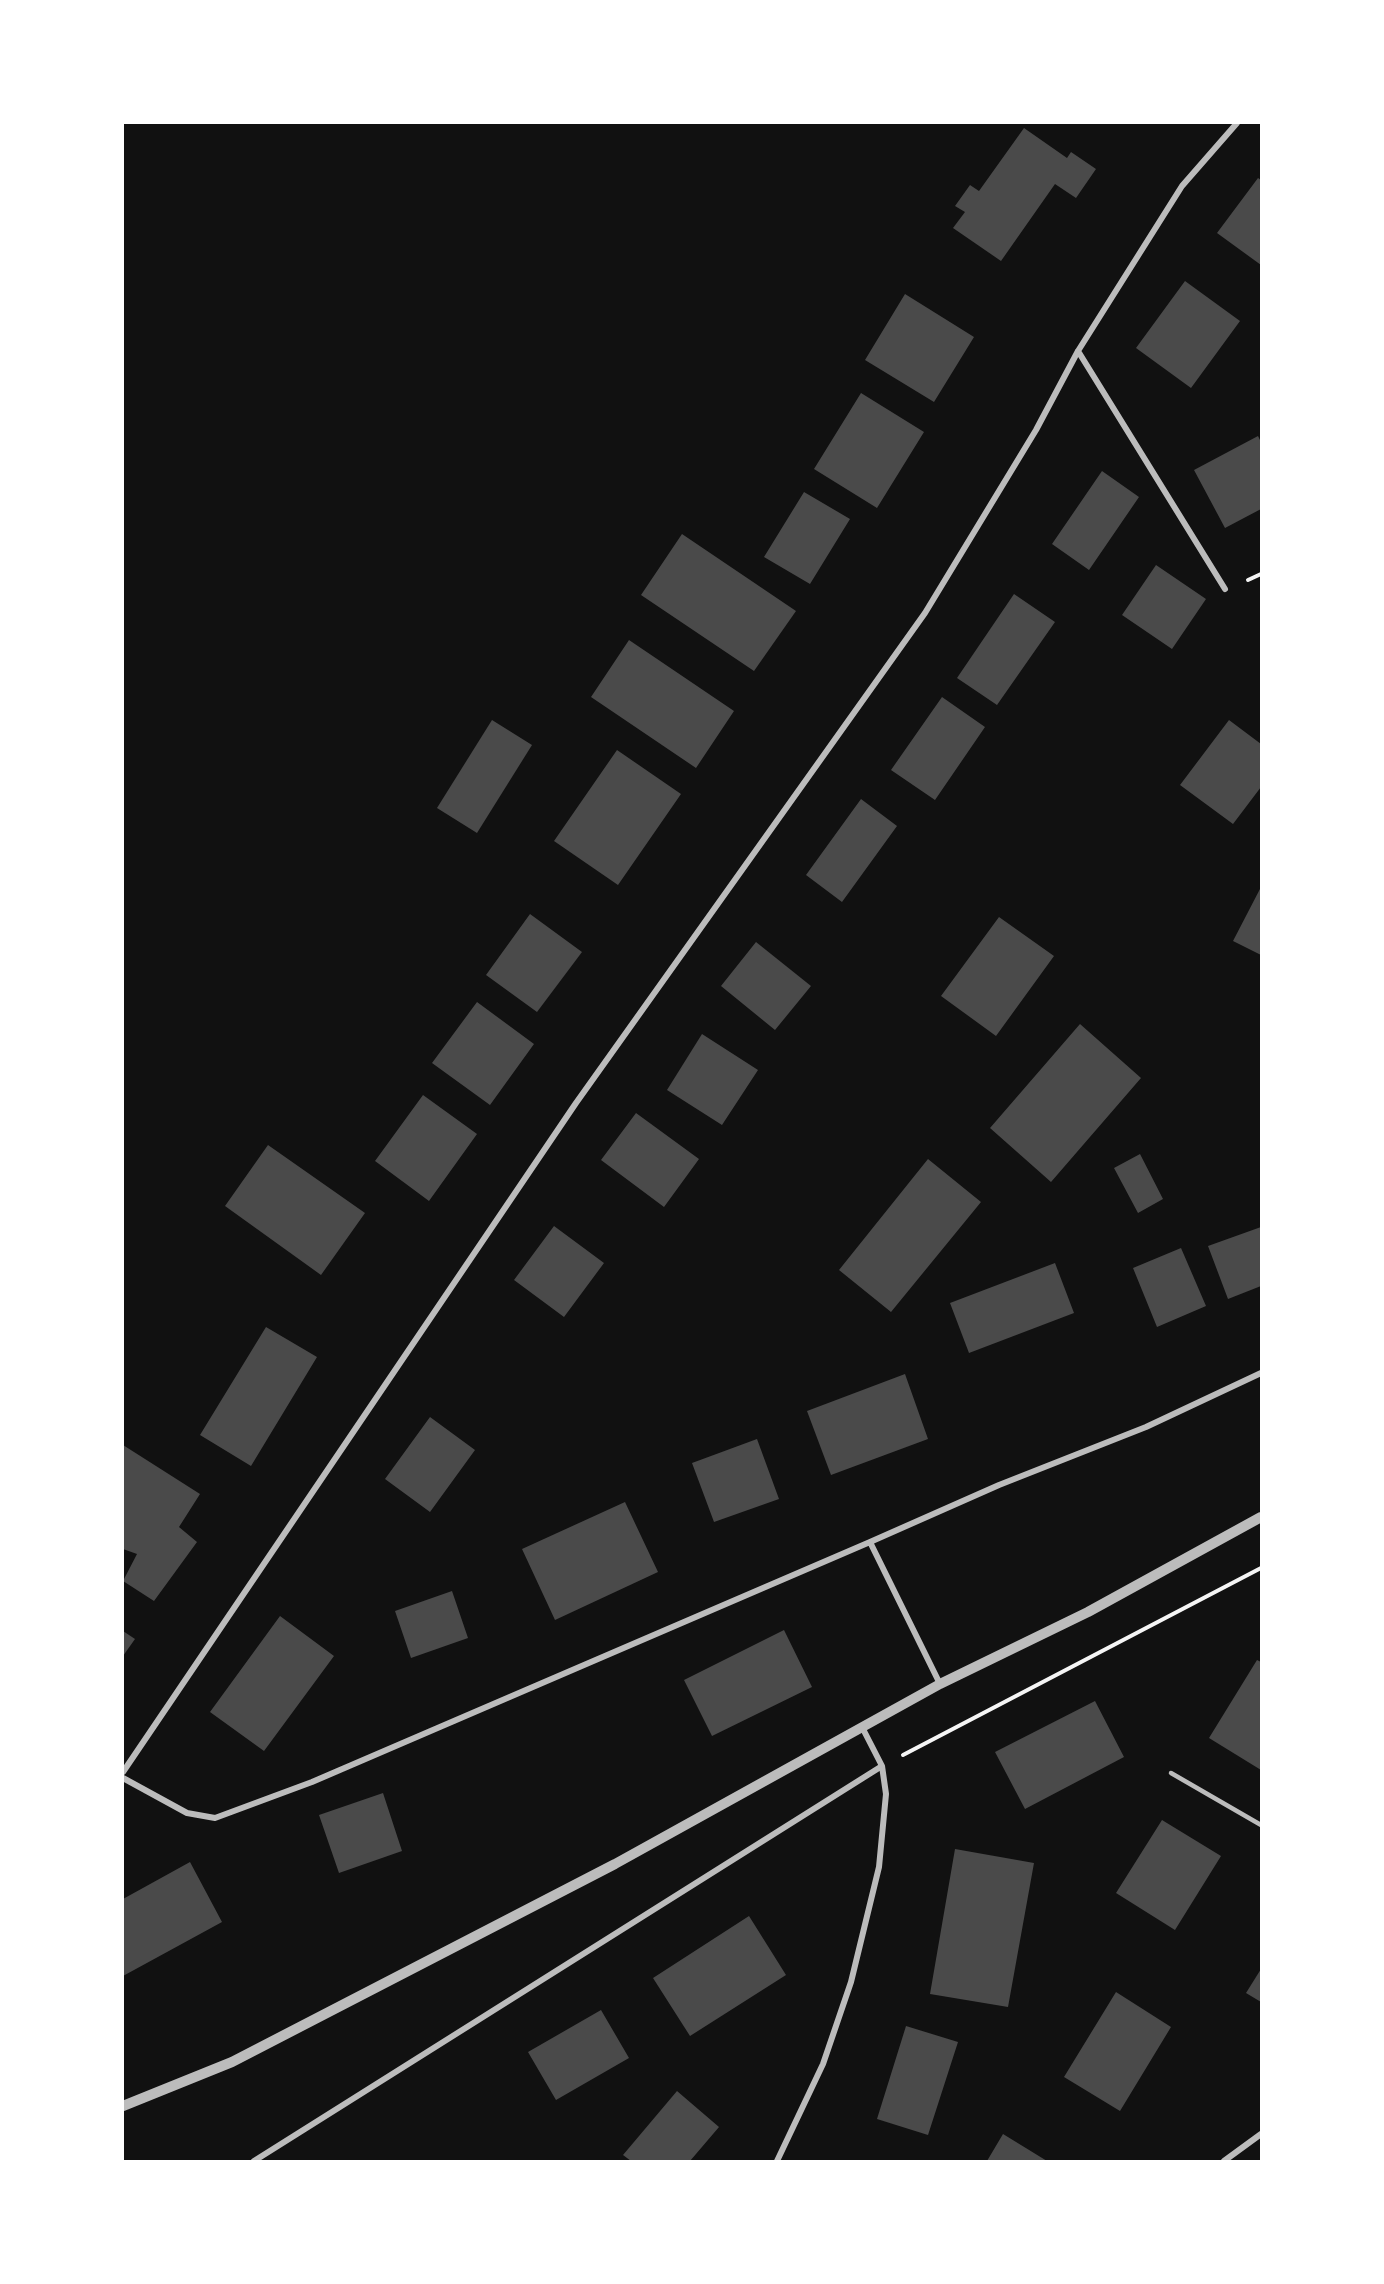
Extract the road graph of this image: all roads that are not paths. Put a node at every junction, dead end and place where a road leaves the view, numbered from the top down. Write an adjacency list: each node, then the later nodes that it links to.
1 (1237, 123): 2 (street)
2 (1078, 351): 3 (street); 10 (street)
3 (1225, 589)
4 (1261, 1373): 6 (street)
5 (1261, 1517): 7 (street)
6 (870, 1542): 7 (street); 12 (street)
7 (940, 1684): 8 (street)
8 (862, 1727): 9 (street); 14 (street)
9 (882, 1766): 16 (street); 17 (street)
10 (123, 1772)
11 (1171, 1773): 13 (lane)
12 (123, 1779)
13 (1261, 1825)
14 (123, 2106)
15 (1261, 2134): 18 (street)
16 (254, 2161)
17 (777, 2161)
18 (1224, 2161)

